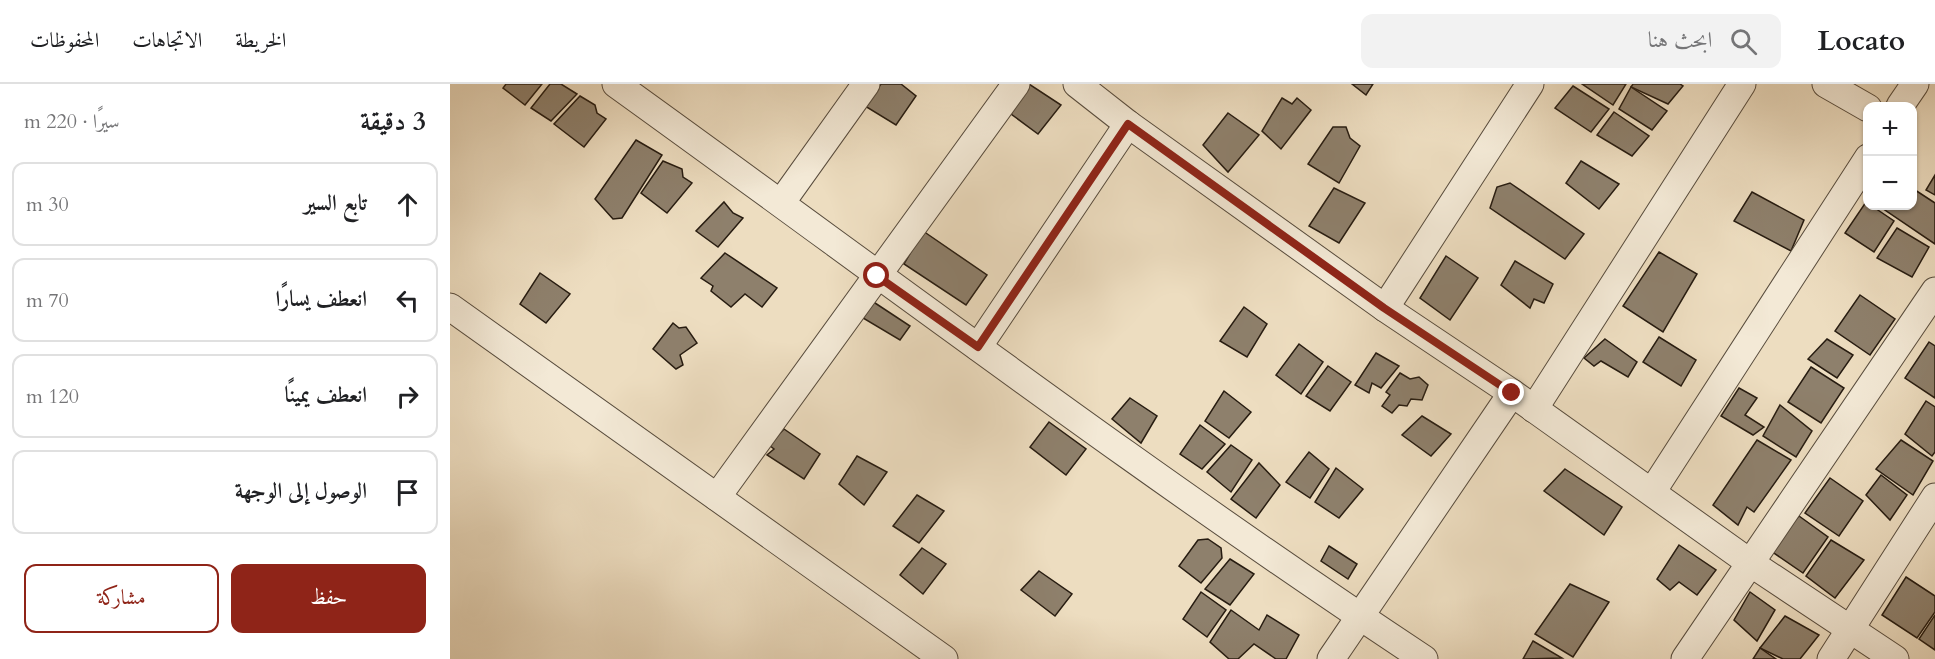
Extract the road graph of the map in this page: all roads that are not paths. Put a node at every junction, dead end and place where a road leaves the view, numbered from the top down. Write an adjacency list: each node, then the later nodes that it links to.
1 (616, 84): 13 (street)
2 (866, 84): 13 (street)
3 (1016, 84): 14 (street)
4 (1077, 84): 11 (street)
5 (1530, 84): 17 (street)
6 (1742, 84): 20 (street)
7 (1826, 84): 10 (street)
8 (1915, 84): 9 (street)
9 (1903, 102)
10 (1863, 105)
11 (1128, 124): 17 (street); 18 (street)
12 (1863, 166): 21 (street)
13 (781, 203): 14 (street)
14 (877, 276): 18 (street); 22 (street)
15 (1935, 291): 24 (street)
16 (450, 307): 22 (street)
17 (1384, 308): 19 (street)
18 (978, 347): 25 (street)
19 (1512, 393): 20 (street); 25 (street)
20 (1534, 409): 21 (street)
21 (1653, 492): 24 (street)
22 (717, 497): 27 (street)
23 (1935, 497): 26 (street)
24 (1749, 562): 26 (street); 30 (street)
25 (1360, 617): 28 (street); 29 (street)
26 (1851, 630): 31 (street); 32 (street)
27 (944, 659)
28 (1331, 659)
29 (1424, 659)
30 (1685, 659)
31 (1832, 659)
32 (1894, 659)

